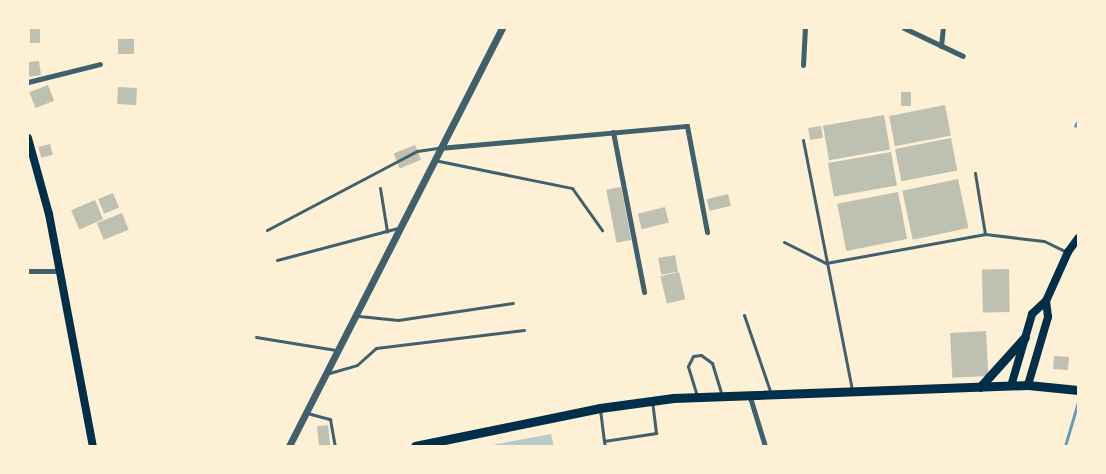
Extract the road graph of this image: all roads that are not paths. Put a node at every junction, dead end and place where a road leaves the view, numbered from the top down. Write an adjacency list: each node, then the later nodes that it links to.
1 (502, 28): 13 (street)
2 (805, 28): 8 (street)
3 (904, 28): 5 (street)
4 (943, 28): 5 (street)
5 (941, 46): 6 (street)
6 (964, 56)
7 (100, 64): 9 (street)
8 (803, 65)
9 (28, 82)
10 (613, 132): 13 (street); 21 (street); 30 (street)
11 (28, 138): 29 (main road)
12 (803, 140): 27 (lane)
13 (439, 148): 14 (street); 18 (lane)
14 (433, 160): 17 (street); 19 (lane)
15 (975, 173): 22 (lane)
16 (380, 188): 20 (lane)
17 (401, 227): 20 (lane); 34 (street)
18 (267, 230)
19 (602, 230)
20 (387, 231): 26 (lane)
21 (707, 232)
22 (985, 234): 25 (lane); 27 (lane)
23 (1078, 238): 25 (main road)
24 (784, 242): 27 (lane)
25 (1068, 252): 31 (main road)
26 (278, 260)
27 (826, 263): 44 (lane)
28 (28, 271): 29 (street)
29 (61, 271): 53 (main road)
30 (644, 292)
31 (1046, 301): 37 (main road); 40 (main road)
32 (513, 303): 34 (lane)
33 (744, 315): 46 (lane)
34 (358, 316): 38 (street)
35 (524, 330): 39 (lane)
36 (256, 337): 38 (lane)
37 (1025, 337): 41 (main road); 42 (main road)
38 (340, 350): 39 (street)
39 (326, 375): 51 (street)
40 (1028, 385): 41 (main road); 43 (main road)
41 (1011, 386): 42 (main road)
42 (980, 387): 44 (main road)
43 (1078, 390)
44 (853, 393): 46 (main road)
45 (748, 394): 46 (main road); 47 (main road); 58 (street)
46 (771, 394)
47 (722, 396): 48 (main road); 48 (lane)
48 (698, 397): 49 (main road)
49 (652, 401): 50 (main road); 52 (lane)
50 (600, 408): 52 (lane); 56 (main road)
51 (305, 413): 54 (street); 55 (lane)
52 (604, 441): 57 (lane)
53 (93, 446)
54 (289, 446)
55 (335, 446)
56 (415, 446)
57 (605, 446)
58 (764, 446)

